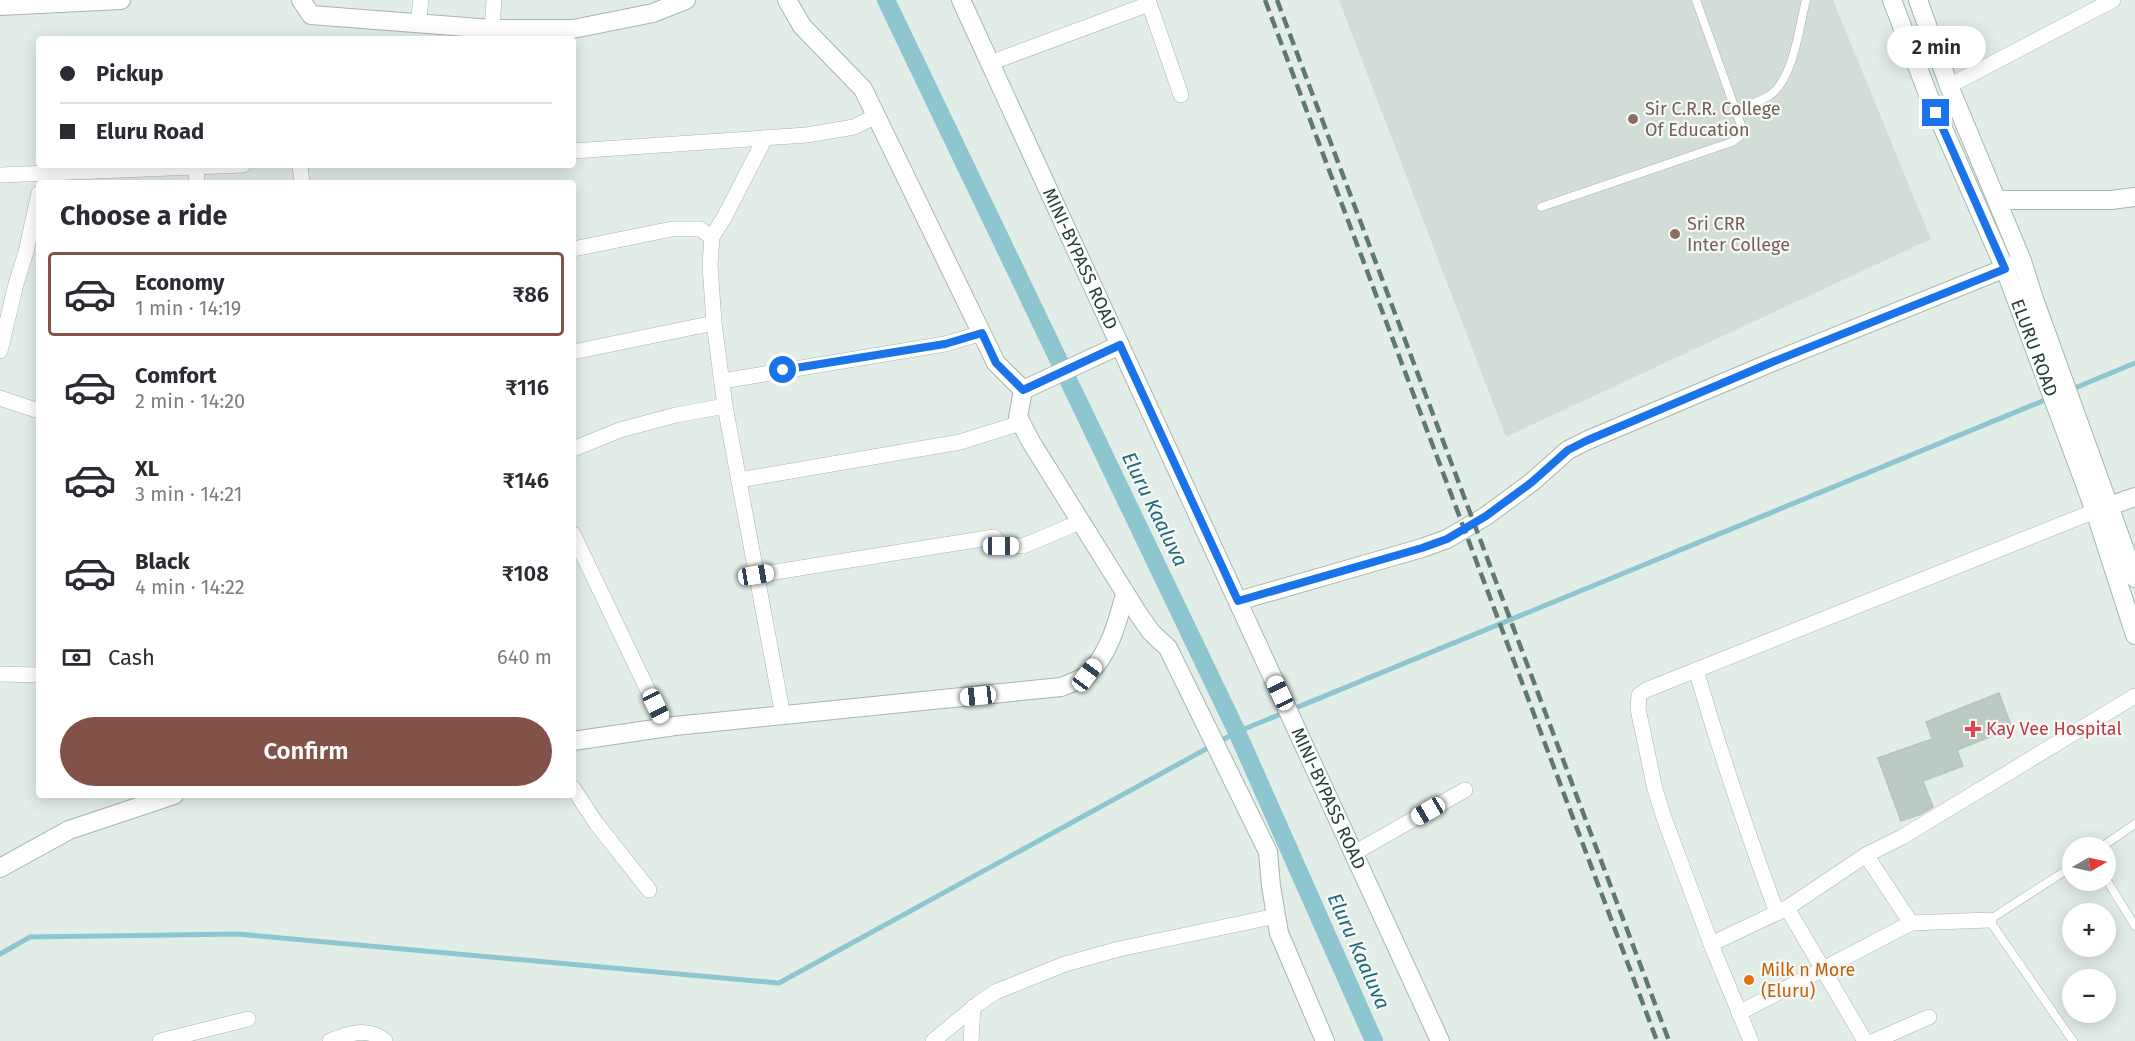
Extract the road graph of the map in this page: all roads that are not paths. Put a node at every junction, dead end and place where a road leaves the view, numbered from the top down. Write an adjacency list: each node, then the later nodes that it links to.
1 (121, 0): 14 (street)
2 (301, 0): 15 (street)
3 (421, 0): 15 (street)
4 (494, 0): 16 (street)
5 (686, 0): 16 (street)
6 (787, 0): 21 (street)
7 (961, 0): 17 (street, MINI-BYPASS ROAD)
8 (1696, 0): 20 (lane)
9 (1806, 0): 20 (lane)
10 (1892, 0): 35 (street, ELURU ROAD)
11 (1918, 0): 18 (street, ELURU ROAD)
12 (2113, 0): 18 (street)
13 (1149, 2): 17 (street); 19 (street)
14 (0, 6)
15 (418, 22): 16 (street)
16 (492, 29)
17 (990, 63): 40 (street, MINI-BYPASS ROAD)
18 (1949, 86): 29 (street, ELURU ROAD)
19 (1181, 95)
20 (1736, 110): 31 (lane)
21 (876, 116): 22 (street); 39 (street)
22 (765, 138): 23 (street); 32 (street)
23 (576, 151)
24 (178, 168): 26 (street)
25 (0, 176): 27 (street)
26 (98, 177): 27 (street)
27 (42, 178)
28 (2135, 197): 29 (street)
29 (1996, 200): 34 (street, ELURU ROAD)
30 (36, 204): 37 (street)
31 (1541, 207)
32 (712, 237): 33 (street); 38 (street)
33 (576, 248)
34 (2022, 261): 35 (street); 36 (street, ELURU ROAD)
35 (2005, 269): 36 (street, ELURU ROAD); 58 (street)
36 (2026, 302): 52 (street, ELURU ROAD)
37 (5, 315): 41 (street)
38 (714, 323): 42 (street); 43 (street)
39 (982, 333): 43 (street); 44 (street)
40 (1120, 345): 44 (street); 58 (street, MINI-BYPASS ROAD)
41 (0, 351)
42 (576, 351)
43 (722, 381): 46 (street)
44 (1023, 390): 48 (street)
45 (0, 398): 47 (street)
46 (725, 406): 49 (street); 50 (street)
47 (36, 410)
48 (1021, 423): 50 (street); 53 (street)
49 (576, 448)
50 (739, 480): 55 (street)
51 (2135, 497): 52 (street)
52 (2101, 508): 56 (street, ELURU ROAD); 59 (street, ELURU ROAD); 60 (street)
53 (1080, 522): 55 (street); 57 (street)
54 (576, 540): 65 (street)
55 (756, 575): 64 (street)
56 (2135, 578)
57 (1125, 594): 64 (street); 79 (street)
58 (1239, 604): 72 (street, MINI-BYPASS ROAD)
59 (2135, 635)
60 (1696, 670): 78 (street); 83 (street)
61 (0, 674): 62 (street)
62 (36, 675)
63 (2135, 696): 73 (street)
64 (783, 716): 65 (street)
65 (666, 728): 66 (street)
66 (576, 741)
67 (1465, 790): 72 (street)
68 (576, 793): 76 (street)
69 (165, 798): 74 (street)
70 (2135, 824): 71 (lane)
71 (2116, 837)
72 (1354, 853): 95 (street, MINI-BYPASS ROAD)
73 (1866, 855): 78 (street); 81 (street)
74 (0, 868)
75 (2062, 873): 80 (lane)
76 (649, 890)
77 (2113, 891): 82 (lane)
78 (1782, 910): 83 (street); 84 (street)
79 (1276, 916): 85 (street); 94 (street)
80 (1989, 920): 81 (street); 99 (lane)
81 (1911, 923): 84 (street)
82 (2135, 926)
83 (1711, 944): 86 (street)
84 (1823, 971): 86 (street); 97 (street)
85 (973, 1007): 92 (street); 93 (street)
86 (1740, 1013): 96 (street)
87 (1929, 1017): 98 (street)
88 (248, 1019): 89 (street)
89 (160, 1041)
90 (330, 1041): 91 (street)
91 (385, 1041)
92 (933, 1041)
93 (971, 1041)
94 (1325, 1041)
95 (1440, 1041)
96 (1751, 1041)
97 (1865, 1041)
98 (1874, 1041)
99 (2073, 1041)

